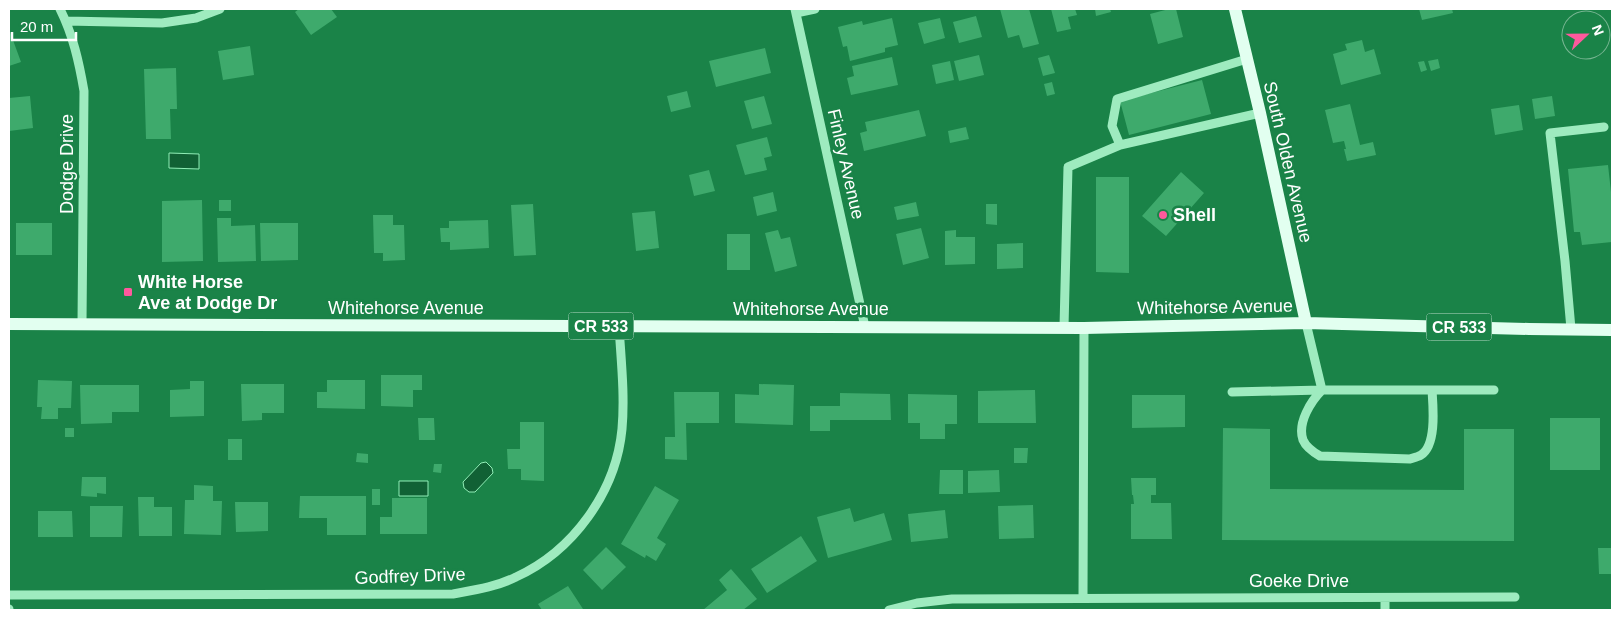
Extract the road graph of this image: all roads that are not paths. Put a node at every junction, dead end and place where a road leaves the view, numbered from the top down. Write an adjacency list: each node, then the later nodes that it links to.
1 (60, 9): 6 (street, Dodge Drive)
2 (220, 9): 6 (street)
3 (815, 9): 5 (street)
4 (1235, 9): 7 (main road, South Olden Avenue)
5 (795, 11): 15 (street, Finley Avenue)
6 (66, 21): 13 (street, Dodge Drive)
7 (1247, 59): 8 (main road, South Olden Avenue); 10 (street)
8 (1260, 113): 10 (street); 11 (main road, South Olden Avenue)
9 (1604, 127): 18 (street)
10 (1120, 145): 16 (street)
11 (1306, 323): 17 (main road, Whitehorse Avenue / CR 533); 18 (main road, Whitehorse Avenue / CR 533); 20 (street)
12 (9, 324): 13 (main road, Whitehorse Avenue / CR 533)
13 (82, 324): 14 (main road, Whitehorse Avenue / CR 533)
14 (620, 326): 15 (main road, Whitehorse Avenue / CR 533); 24 (street, Godfrey Drive)
15 (865, 327): 16 (main road, Whitehorse Avenue / CR 533)
16 (1064, 327): 17 (main road, Whitehorse Avenue / CR 533)
17 (1084, 328): 26 (street)
18 (1570, 329): 19 (main road, Whitehorse Avenue / CR 533)
19 (1612, 330)
20 (1322, 390): 21 (street); 21 (street); 23 (street)
21 (1432, 390): 22 (street)
22 (1494, 390)
23 (1232, 392)
24 (9, 595)
25 (1515, 597): 27 (street, Goeke Drive)
26 (1083, 598): 27 (street, Goeke Drive); 28 (street, Goeke Drive)
27 (1384, 598): 29 (street)
28 (889, 610)
29 (1385, 610)

